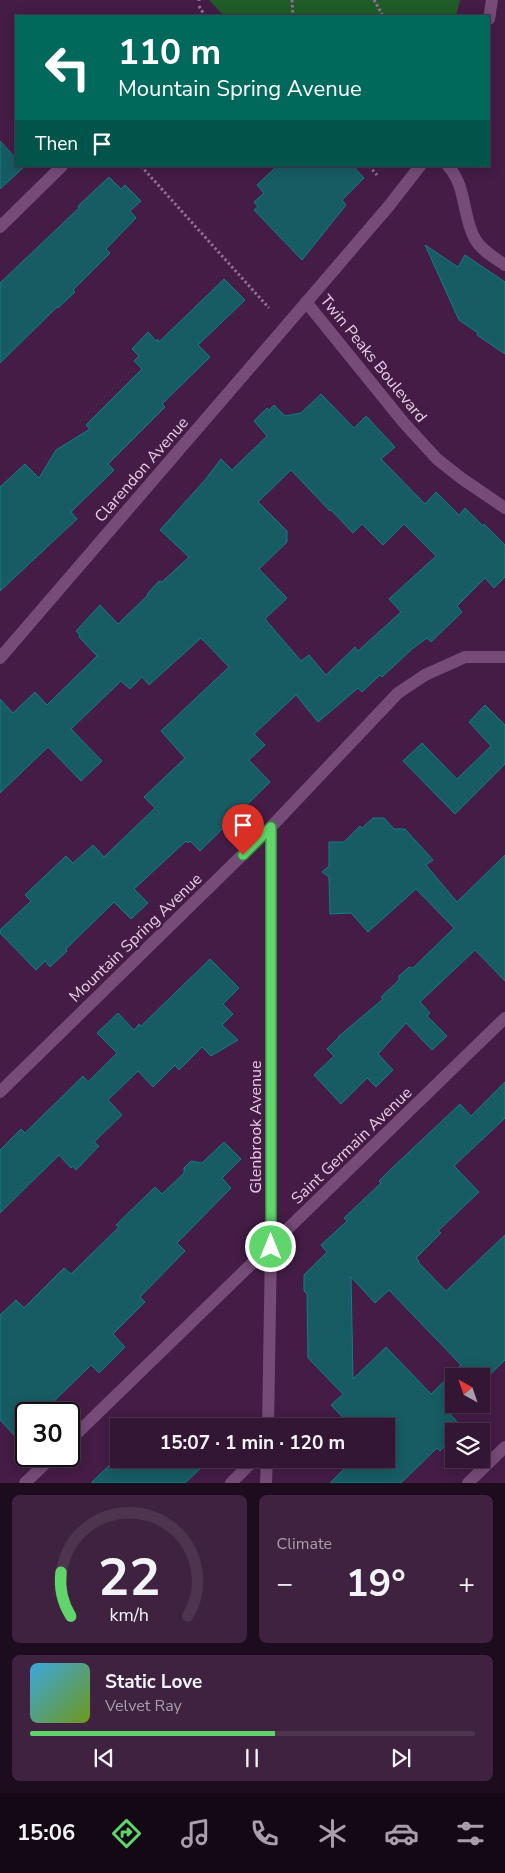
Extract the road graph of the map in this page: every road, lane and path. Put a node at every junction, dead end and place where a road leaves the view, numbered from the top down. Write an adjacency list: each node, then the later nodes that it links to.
1 (292, 0): 6 (path)
2 (374, 0): 7 (path)
3 (492, 0): 8 (street)
4 (198, 6): 5 (path)
5 (204, 15)
6 (293, 15)
7 (382, 15)
8 (490, 15)
9 (61, 167): 15 (street)
10 (142, 167): 18 (path)
11 (370, 167): 14 (path)
12 (419, 167): 17 (street, Twin Peaks Boulevard)
13 (449, 167): 16 (street)
14 (376, 175)
15 (0, 227)
16 (505, 265)
17 (306, 302): 19 (street, Twin Peaks Boulevard); 21 (street, Clarendon Avenue)
18 (269, 308)
19 (505, 508)
20 (505, 657): 22 (street, Mountain Spring Avenue)
21 (0, 658)
22 (271, 827): 24 (street, Mountain Spring Avenue); 25 (street, Glenbrook Avenue)
23 (505, 1018): 25 (street, Saint Germain Avenue)
24 (0, 1092)
25 (271, 1247): 26 (street, Glenbrook Avenue); 27 (street, Saint Germain Avenue)
26 (268, 1418)
27 (80, 1430)
28 (505, 1447): 35 (street)
29 (42, 1467): 32 (street)
30 (246, 1468): 33 (street)
31 (267, 1468): 34 (street)
32 (25, 1483)
33 (231, 1483)
34 (266, 1483)
35 (468, 1483)

